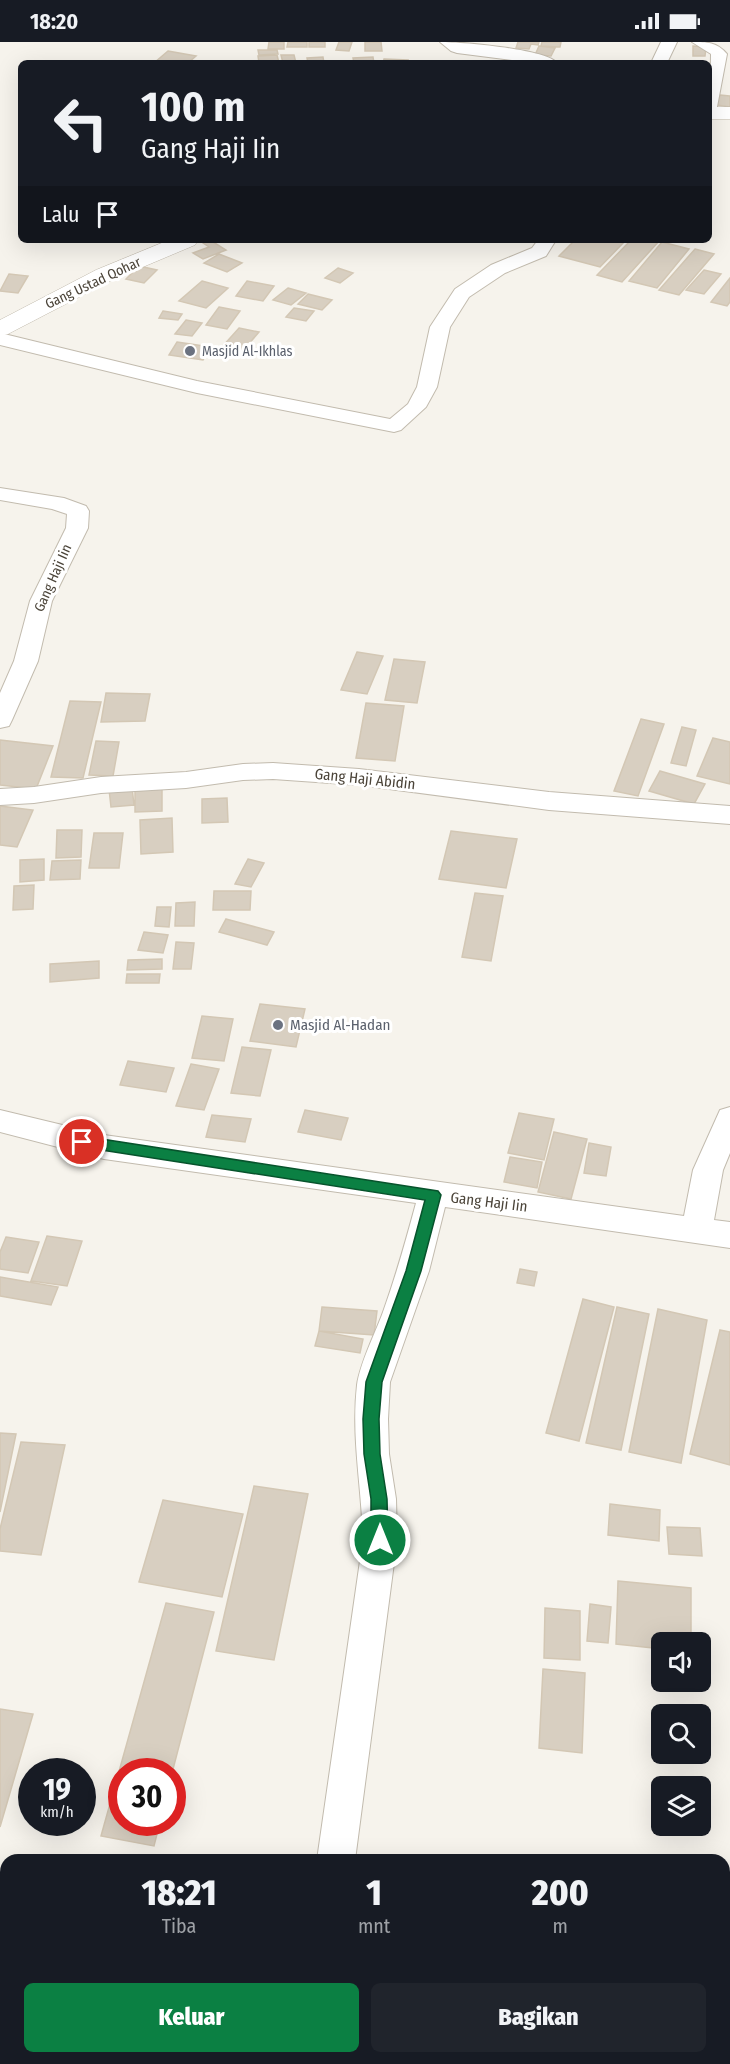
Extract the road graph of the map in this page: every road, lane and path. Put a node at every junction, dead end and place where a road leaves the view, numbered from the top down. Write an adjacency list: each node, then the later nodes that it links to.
1 (448, 42): 4 (street)
2 (669, 42): 5 (street)
3 (700, 42): 6 (street)
4 (540, 60)
5 (660, 60)
6 (712, 96)
7 (712, 113): 8 (street)
8 (730, 113)
9 (180, 243): 11 (street, Gang Ustad Qohar)
10 (545, 243): 12 (street)
11 (0, 329)
12 (0, 339)
13 (0, 494): 14 (street, Gang Haji Iin)
14 (0, 720)
15 (0, 797): 16 (street, Gang Haji Abidin)
16 (730, 815)
17 (730, 1118): 20 (street)
18 (0, 1121): 19 (street, Gang Haji Iin)
19 (433, 1195): 20 (street, Gang Haji Iin); 22 (street)
20 (696, 1229): 21 (street, Gang Haji Iin)
21 (730, 1235)
22 (337, 1854)

